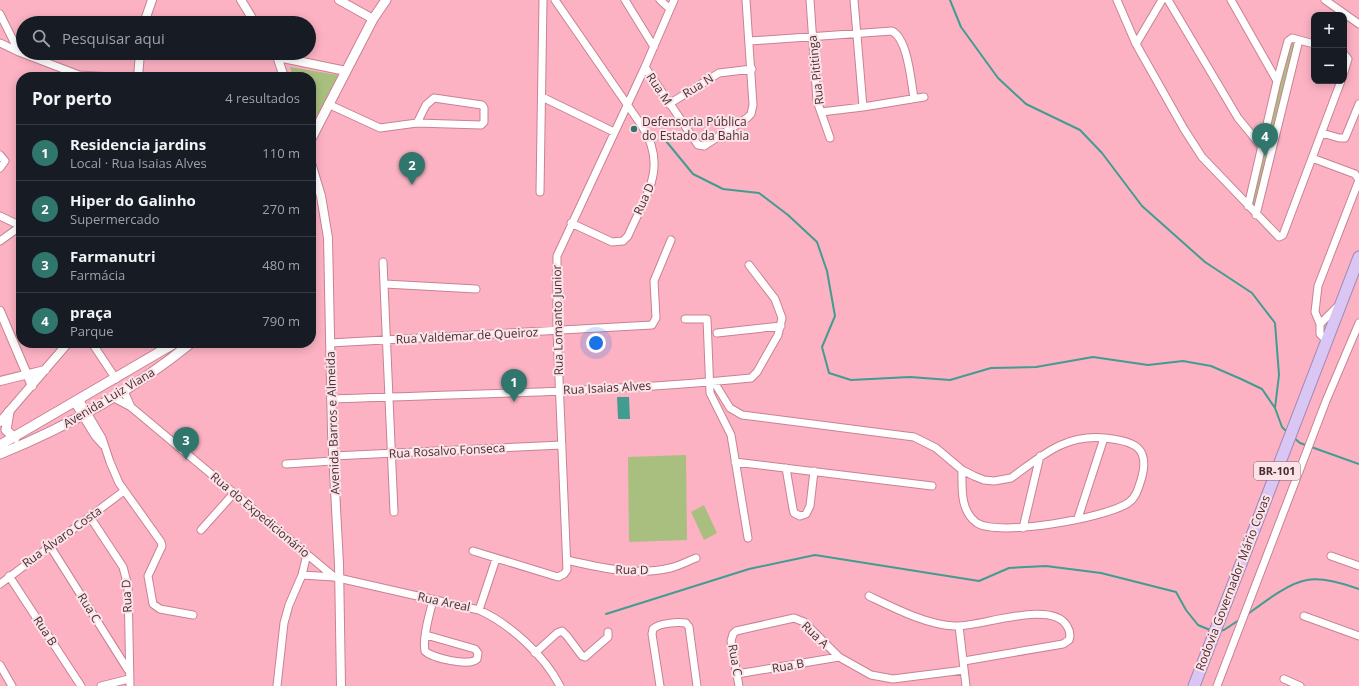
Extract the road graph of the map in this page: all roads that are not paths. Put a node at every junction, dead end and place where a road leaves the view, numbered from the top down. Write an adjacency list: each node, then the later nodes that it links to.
1 (152, 0): 21 (street)
2 (241, 0): 22 (street)
3 (386, 0): 18 (main road)
4 (543, 0): 47 (street)
5 (555, 0): 53 (street, Rua D)
6 (625, 0): 33 (street)
7 (660, 0): 19 (street)
8 (674, 0): 19 (street, Rua Lomanto Junior)
9 (746, 0): 28 (street)
10 (810, 0): 26 (street, Rua Pititinga)
11 (854, 0): 25 (street)
12 (1117, 0): 31 (street)
13 (1162, 0): 31 (street)
14 (1168, 0): 61 (street)
15 (1231, 0): 45 (street)
16 (1324, 0): 24 (street)
17 (344, 1): 23 (street)
18 (379, 4): 23 (main road)
19 (670, 10): 33 (street, Rua Lomanto Junior)
20 (0, 14): 32 (street)
21 (146, 16)
22 (251, 16)
23 (373, 19): 41 (main road)
24 (1359, 24)
25 (857, 34): 26 (street); 49 (street); 54 (street)
26 (812, 37): 28 (street); 55 (street, Rua Pititinga)
27 (1299, 40): 30 (street); 45 (street); 68 (street)
28 (750, 41): 40 (street)
29 (0, 43): 34 (street)
30 (1311, 43)
31 (1136, 44): 67 (street)
32 (16, 46)
33 (654, 47): 39 (street, Rua Lomanto Junior)
34 (16, 51)
35 (39, 60): 42 (street)
36 (139, 60): 43 (street)
37 (278, 60): 44 (street)
38 (298, 60): 41 (street)
39 (645, 67): 51 (street, Rua M); 53 (street, Rua Lomanto Junior)
40 (752, 69): 51 (street, Rua N); 51 (street, Rua M)
41 (346, 71): 50 (main road)
42 (69, 72)
43 (138, 72)
44 (282, 72)
45 (1277, 81): 61 (street)
46 (1340, 84): 59 (street)
47 (542, 96): 58 (street); 66 (street)
48 (924, 97): 49 (street)
49 (914, 98): 54 (street)
50 (328, 104): 56 (street); 57 (main road)
51 (669, 104)
52 (1359, 104): 59 (street)
53 (627, 106): 58 (street, Rua Lomanto Junior); 71 (street, Rua D)
54 (863, 107): 55 (street)
55 (820, 112): 60 (street, Rua Pititinga)
56 (418, 124): 56 (street)
57 (316, 129)
58 (614, 132): 71 (street, Rua Lomanto Junior)
59 (1322, 133): 63 (street)
60 (830, 138)
61 (1261, 146): 67 (street)
62 (0, 155): 64 (street)
63 (1312, 158): 68 (street); 84 (street)
64 (0, 168)
65 (316, 180): 90 (street, Avenida Barros e Almeida)
66 (540, 192)
67 (1248, 206): 68 (street)
68 (1256, 215)
69 (0, 216): 70 (street)
70 (16, 224)
71 (571, 224): 86 (street, Rua Lomanto Junior)
72 (16, 230): 74 (street)
73 (671, 240): 86 (street, Rua Valdemar de Queiroz)
74 (0, 241)
75 (1359, 257): 80 (highway, Rodovia Governador Mário Covas / BR-101)
76 (384, 262): 78 (street)
77 (750, 265): 85 (street)
78 (385, 284): 79 (street); 88 (street)
79 (476, 289)
80 (1344, 299): 84 (street); 89 (highway, Rodovia Governador Mário Covas / BR-101)
81 (0, 311): 96 (street)
82 (685, 319): 99 (street)
83 (1359, 323): 175 (street)
84 (1320, 324): 89 (street)
85 (781, 326): 87 (street); 99 (street, Rua Isaias Alves)
86 (557, 331): 88 (street, Rua Valdemar de Queiroz); 101 (street, Rua Lomanto Junior)
87 (717, 333)
88 (387, 340): 90 (street, Rua Valdemar de Queiroz); 103 (street)
89 (1327, 341): 174 (highway, Rodovia Governador Mário Covas / BR-101)
90 (330, 343): 105 (street, Avenida Barros e Almeida)
91 (64, 348): 95 (street)
92 (95, 348): 97 (street)
93 (167, 348): 97 (main road, Avenida Luiz Viana)
94 (185, 348): 102 (main road, Avenida Luiz Viana)
95 (44, 370): 96 (street); 100 (street)
96 (27, 375): 98 (street); 100 (street)
97 (116, 378): 106 (main road, Avenida Luiz Viana)
98 (0, 381)
99 (711, 382): 101 (street, Rua Isaias Alves); 119 (street); 122 (street)
100 (32, 386): 108 (street)
101 (560, 390): 103 (street, Rua Isaias Alves); 114 (street, Rua Lomanto Junior)
102 (124, 391): 104 (main road, Avenida Luiz Viana); 107 (street, Rua do Expedicionário)
103 (390, 397): 105 (street, Rua Isaias Alves); 116 (street)
104 (114, 398): 107 (street, Rua do Expedicionário); 109 (main road, Avenida Luiz Viana)
105 (332, 399): 118 (street, Avenida Barros e Almeida)
106 (77, 401): 109 (street); 111 (main road, Avenida Luiz Viana)
107 (131, 407): 126 (street, Rua do Expedicionário)
108 (9, 412): 110 (street); 111 (main road)
109 (84, 415): 115 (main road, Avenida Luiz Viana); 125 (street)
110 (0, 422)
111 (15, 438): 113 (main road, Avenida Luiz Viana)
112 (1104, 438): 117 (street); 129 (street); 129 (street)
113 (0, 445)
114 (562, 445): 116 (street, Rua Rosalvo Fonseca); 139 (street, Rua Lomanto Junior)
115 (0, 454)
116 (392, 454): 118 (street, Rua Rosalvo Fonseca); 127 (street)
117 (1040, 456): 122 (street); 130 (street)
118 (333, 459): 120 (street, Rua Rosalvo Fonseca); 143 (street, Avenida Barros e Almeida)
119 (735, 462): 121 (street); 132 (street)
120 (286, 464)
121 (786, 468): 123 (street); 123 (street)
122 (962, 470): 130 (street)
123 (814, 471): 124 (street)
124 (932, 486)
125 (124, 491): 128 (street, Rua Álvaro Costa); 148 (street)
126 (234, 493): 131 (street); 135 (street, Rua do Expedicionário)
127 (394, 512)
128 (90, 517): 133 (street, Rua Álvaro Costa); 160 (street, Rua D)
129 (1078, 518): 130 (street)
130 (1023, 528)
131 (201, 530)
132 (748, 538)
133 (50, 546): 142 (street, Rua Álvaro Costa); 160 (street, Rua C)
134 (473, 551): 137 (street)
135 (307, 554): 141 (street); 143 (street, Rua do Expedicionário)
136 (1331, 556): 140 (street)
137 (496, 558): 139 (street, Rua Lomanto Junior); 147 (street)
138 (696, 558): 139 (street, Rua D)
139 (567, 560)
140 (1359, 566)
141 (302, 575): 143 (street, Rua do Expedicionário); 167 (street)
142 (9, 576): 144 (street, Rua Álvaro Costa); 165 (street, Rua B)
143 (336, 577): 146 (street, Rua Areal); 168 (street, Avenida Barros e Almeida)
144 (0, 584)
145 (868, 596): 150 (street)
146 (433, 600): 147 (street, Rua Areal); 153 (street)
147 (479, 610): 155 (street, Rua Areal)
148 (193, 615)
149 (1304, 616): 154 (street)
150 (959, 626): 157 (street); 157 (street)
151 (608, 632): 155 (street)
152 (733, 634): 156 (street, Rua A); 161 (street, Rua C)
153 (426, 635): 153 (street)
154 (1359, 636)
155 (535, 653): 169 (street, Rua Areal)
156 (839, 658): 159 (street, Rua A); 161 (street, Rua B)
157 (964, 661): 159 (street)
158 (0, 665): 164 (street)
159 (964, 670): 173 (street)
160 (128, 671): 163 (street, Rua D)
161 (737, 674): 172 (street, Rua C)
162 (1284, 679): 176 (street)
163 (129, 683): 166 (street)
164 (12, 686)
165 (81, 686)
166 (101, 686)
167 (277, 686)
168 (341, 686)
169 (560, 686)
170 (660, 686): 171 (street)
171 (697, 686)
172 (739, 686)
173 (966, 686)
174 (1194, 686)
175 (1217, 686)
176 (1300, 686)

